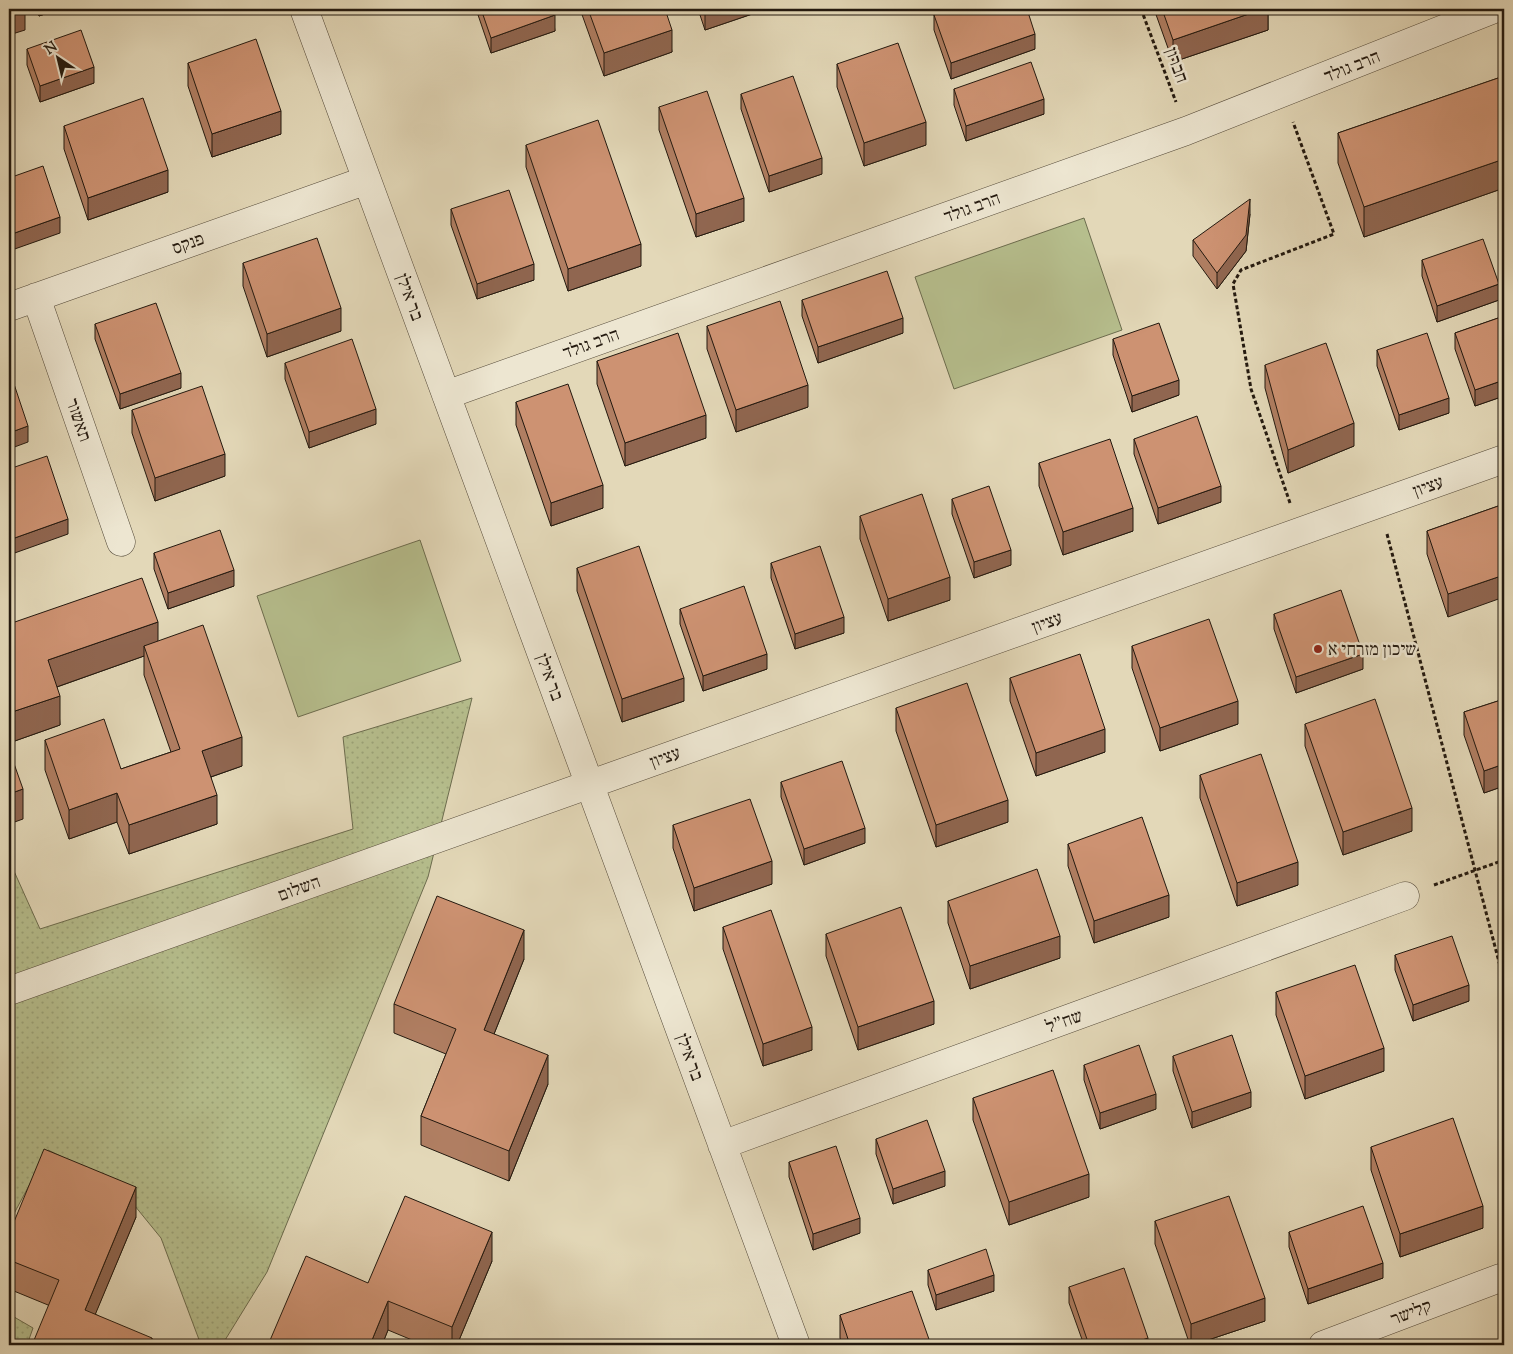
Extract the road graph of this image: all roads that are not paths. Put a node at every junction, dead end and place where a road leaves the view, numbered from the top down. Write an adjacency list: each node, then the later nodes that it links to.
1 (304, 9): 3 (street, בר אילן)
2 (1494, 9): 6 (street, הרב גולד)
3 (367, 180): 4 (street, פנקס); 6 (street, בר אילן)
4 (36, 297): 5 (street, פנקס); 8 (street, תאשור)
5 (9, 307)
6 (446, 395): 9 (street, בר אילן)
7 (1504, 459): 9 (street, עציון)
8 (121, 542)
9 (589, 784): 11 (street, השלום); 12 (street, בר אילן)
10 (1406, 896): 12 (street, שח"ל)
11 (9, 991)
12 (722, 1145): 14 (street, בר אילן)
13 (1500, 1278): 15 (street, קלישר)
14 (787, 1343)
15 (1323, 1345)

